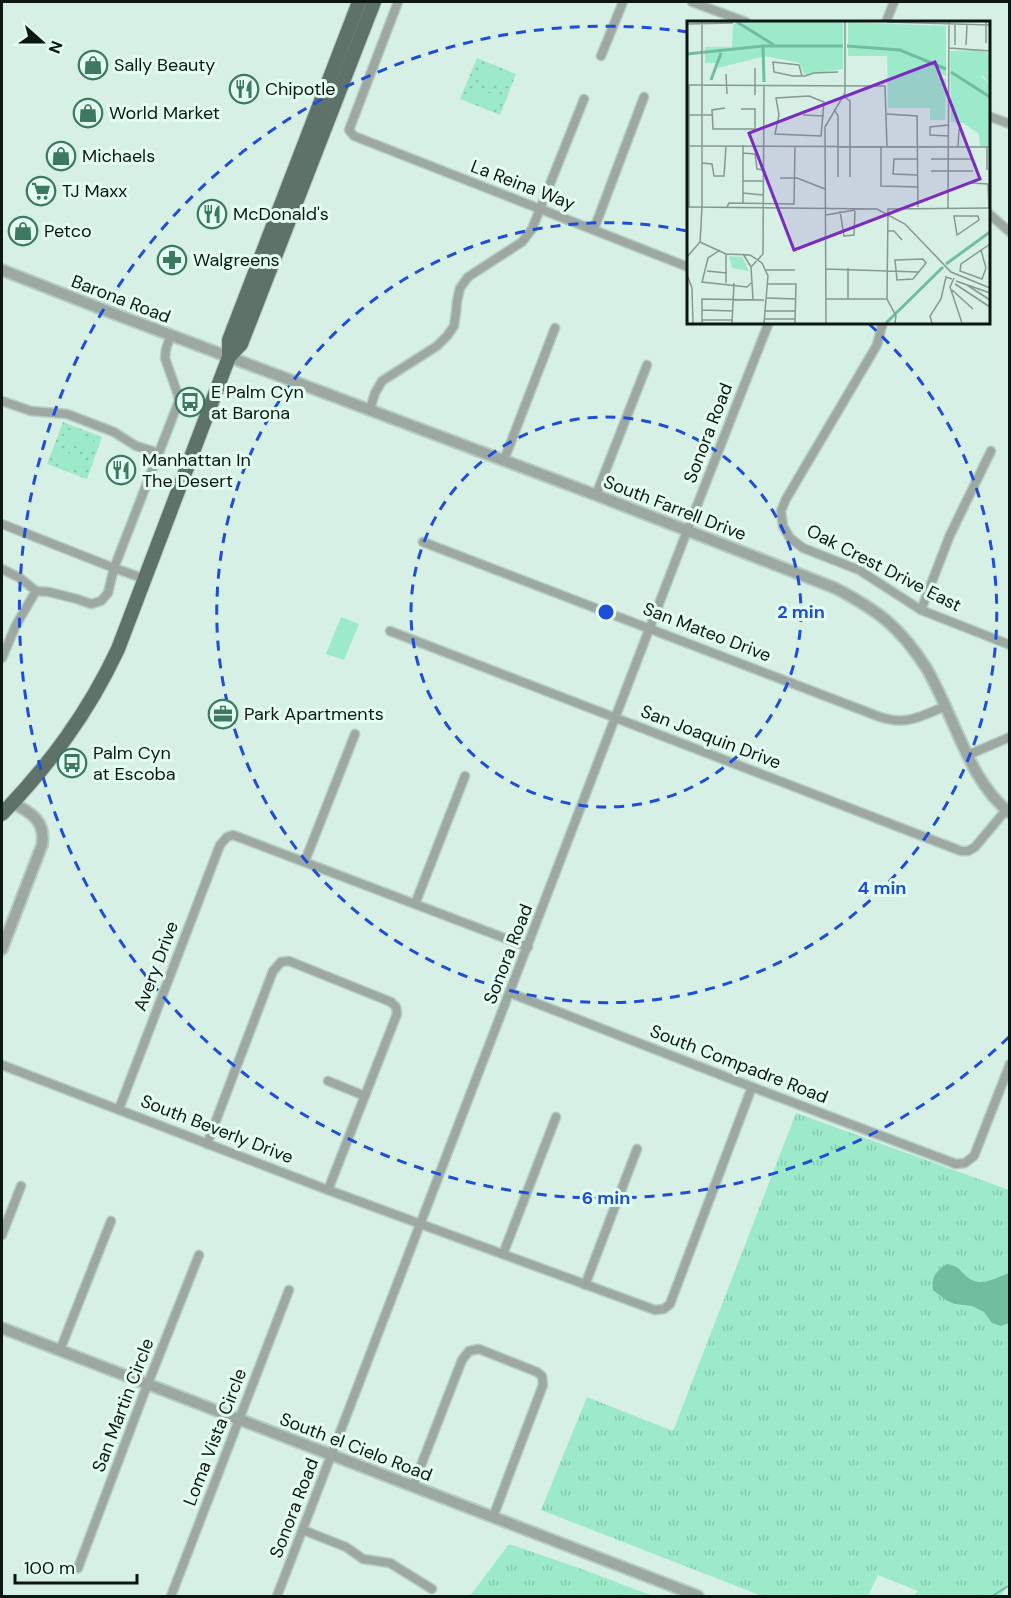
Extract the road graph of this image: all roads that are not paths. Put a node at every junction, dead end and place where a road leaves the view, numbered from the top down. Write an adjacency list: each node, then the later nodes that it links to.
1 (359, 2): 24 (main road)
2 (374, 2): 24 (main road)
3 (398, 2): 14 (street, La Reina Way)
4 (623, 2): 9 (street)
5 (692, 2): 7 (street)
6 (894, 2): 8 (street)
7 (743, 21)
8 (886, 21)
9 (601, 56)
10 (644, 97): 16 (street)
11 (584, 99): 14 (street)
12 (990, 117): 13 (street)
13 (1010, 124)
14 (540, 209): 16 (street, La Reina Way); 27 (street)
15 (990, 215): 17 (street)
16 (594, 229): 18 (street, La Reina Way)
17 (1010, 232)
18 (687, 265)
19 (2, 270): 23 (street, Barona Road)
20 (768, 324): 33 (street, Sonora Road)
21 (882, 324): 39 (street, Oak Crest Drive East)
22 (555, 328): 30 (street)
23 (171, 335): 24 (street, Barona Road); 29 (street)
24 (230, 357): 27 (street, South Farrell Drive); 37 (main road)
25 (647, 365): 31 (street)
26 (2, 401): 29 (street)
27 (369, 409): 30 (street, South Farrell Drive)
28 (992, 451): 39 (street)
29 (159, 453): 35 (street)
30 (504, 460): 31 (street, South Farrell Drive)
31 (596, 495): 33 (street, South Farrell Drive)
32 (2, 524): 35 (street)
33 (687, 531): 40 (street, Sonora Road); 44 (street, South Farrell Drive)
34 (423, 542): 40 (street, San Mateo Drive)
35 (114, 568): 37 (street); 38 (street)
36 (2, 569): 38 (street)
37 (145, 579): 50 (main road)
38 (36, 591): 43 (street)
39 (921, 610): 42 (street, Oak Crest Drive East)
40 (651, 628): 44 (street, San Mateo Drive); 45 (street, Sonora Road)
41 (390, 631): 45 (street, San Joaquin Drive)
42 (1010, 645)
43 (2, 658)
44 (946, 706): 48 (street, South Farrell Drive)
45 (616, 718): 51 (street, San Joaquin Drive); 55 (street, Sonora Road)
46 (355, 734): 53 (street)
47 (1010, 737): 48 (street)
48 (968, 755): 51 (street, South Farrell Drive)
49 (465, 776): 54 (street)
50 (7, 801): 52 (main road); 56 (street)
51 (1008, 812)
52 (2, 814)
53 (305, 861): 54 (street); 63 (street, Avery Drive)
54 (415, 904): 55 (street)
55 (528, 947): 57 (street, Sonora Road)
56 (2, 950)
57 (510, 993): 61 (street, South Compadre Road); 70 (street, Sonora Road)
58 (1010, 1064): 61 (street, South Compadre Road)
59 (2, 1065): 63 (street, South Beverly Drive)
60 (328, 1081): 62 (street)
61 (752, 1087): 74 (street, South Beverly Drive)
62 (365, 1096): 65 (street); 68 (street)
63 (119, 1109): 65 (street, South Beverly Drive)
64 (556, 1117): 72 (street)
65 (207, 1144): 68 (street, South Beverly Drive)
66 (636, 1149): 74 (street)
67 (21, 1186): 71 (street)
68 (327, 1190): 70 (street, South Beverly Drive)
69 (111, 1221): 77 (street)
70 (420, 1224): 72 (street, South Beverly Drive); 80 (street, Sonora Road)
71 (2, 1235)
72 (503, 1254): 74 (street, South Beverly Drive)
73 (199, 1255): 78 (street, San Martin Circle)
74 (585, 1285)
75 (289, 1290): 79 (street, Loma Vista Circle)
76 (2, 1328): 77 (street, South el Cielo Road)
77 (60, 1350): 78 (street, South el Cielo Road)
78 (148, 1385): 79 (street, South el Cielo Road); 84 (street, San Martin Circle)
79 (239, 1420): 80 (street, South el Cielo Road); 86 (street, Loma Vista Circle)
80 (332, 1456): 81 (street, South el Cielo Road); 83 (street, Sonora Road)
81 (413, 1486): 82 (street, South el Cielo Road); 82 (street)
82 (493, 1517): 88 (street, South el Cielo Road)
83 (303, 1530): 85 (street); 87 (street, Sonora Road)
84 (78, 1568)
85 (432, 1589)
86 (171, 1596)
87 (278, 1596)
88 (698, 1596)

